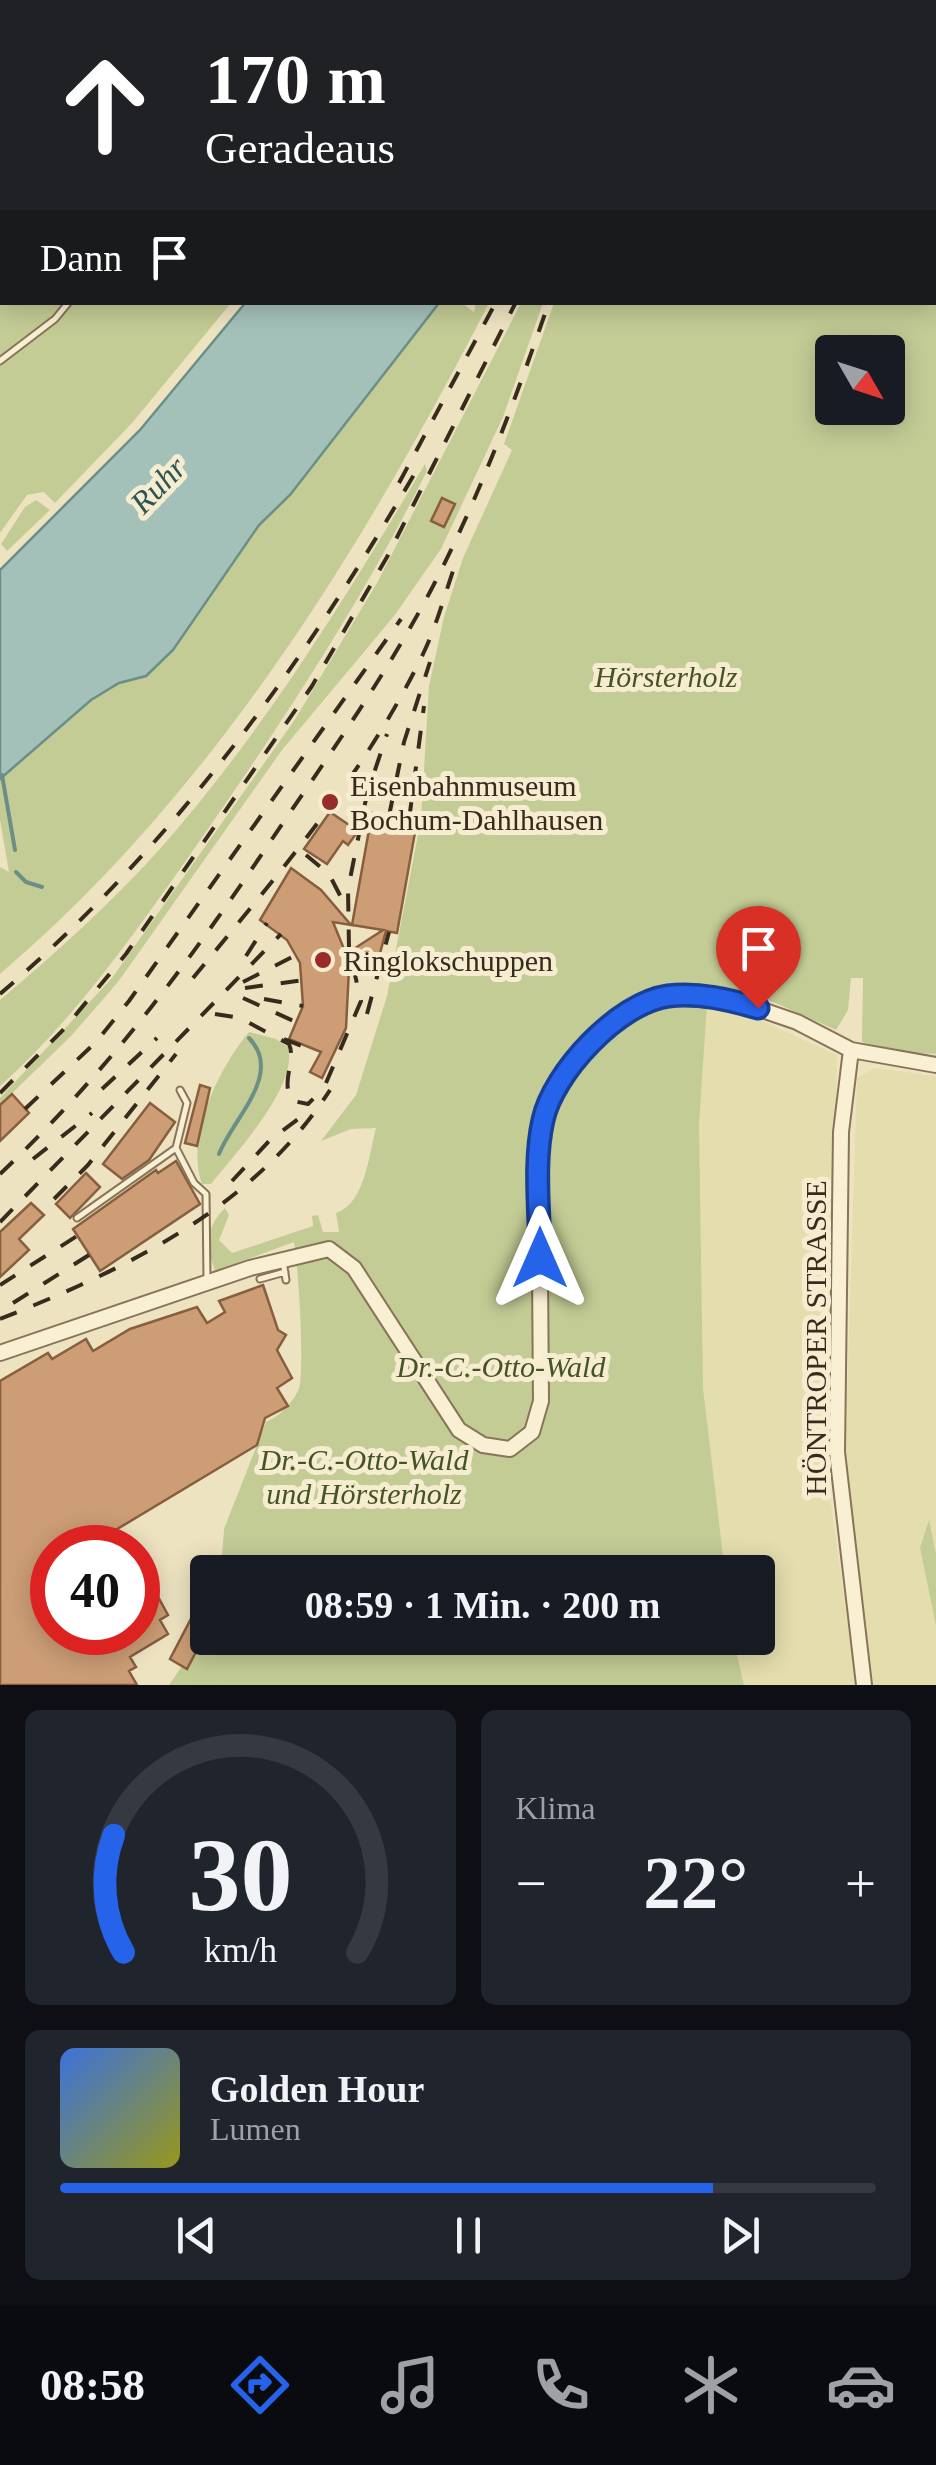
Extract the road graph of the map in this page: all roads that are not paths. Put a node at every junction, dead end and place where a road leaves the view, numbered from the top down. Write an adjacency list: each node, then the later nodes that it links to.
1 (67, 305): 2 (lane)
2 (0, 361)
3 (851, 1050): 4 (street); 8 (street); 13 (street, HÖNTROPER STRASSE)
4 (936, 1066)
5 (180, 1090): 6 (lane)
6 (176, 1148): 7 (lane); 11 (lane)
7 (78, 1218)
8 (284, 1265): 9 (lane); 10 (lane); 11 (street)
9 (260, 1279)
10 (286, 1280)
11 (208, 1283): 12 (street)
12 (0, 1352)
13 (864, 1685)

